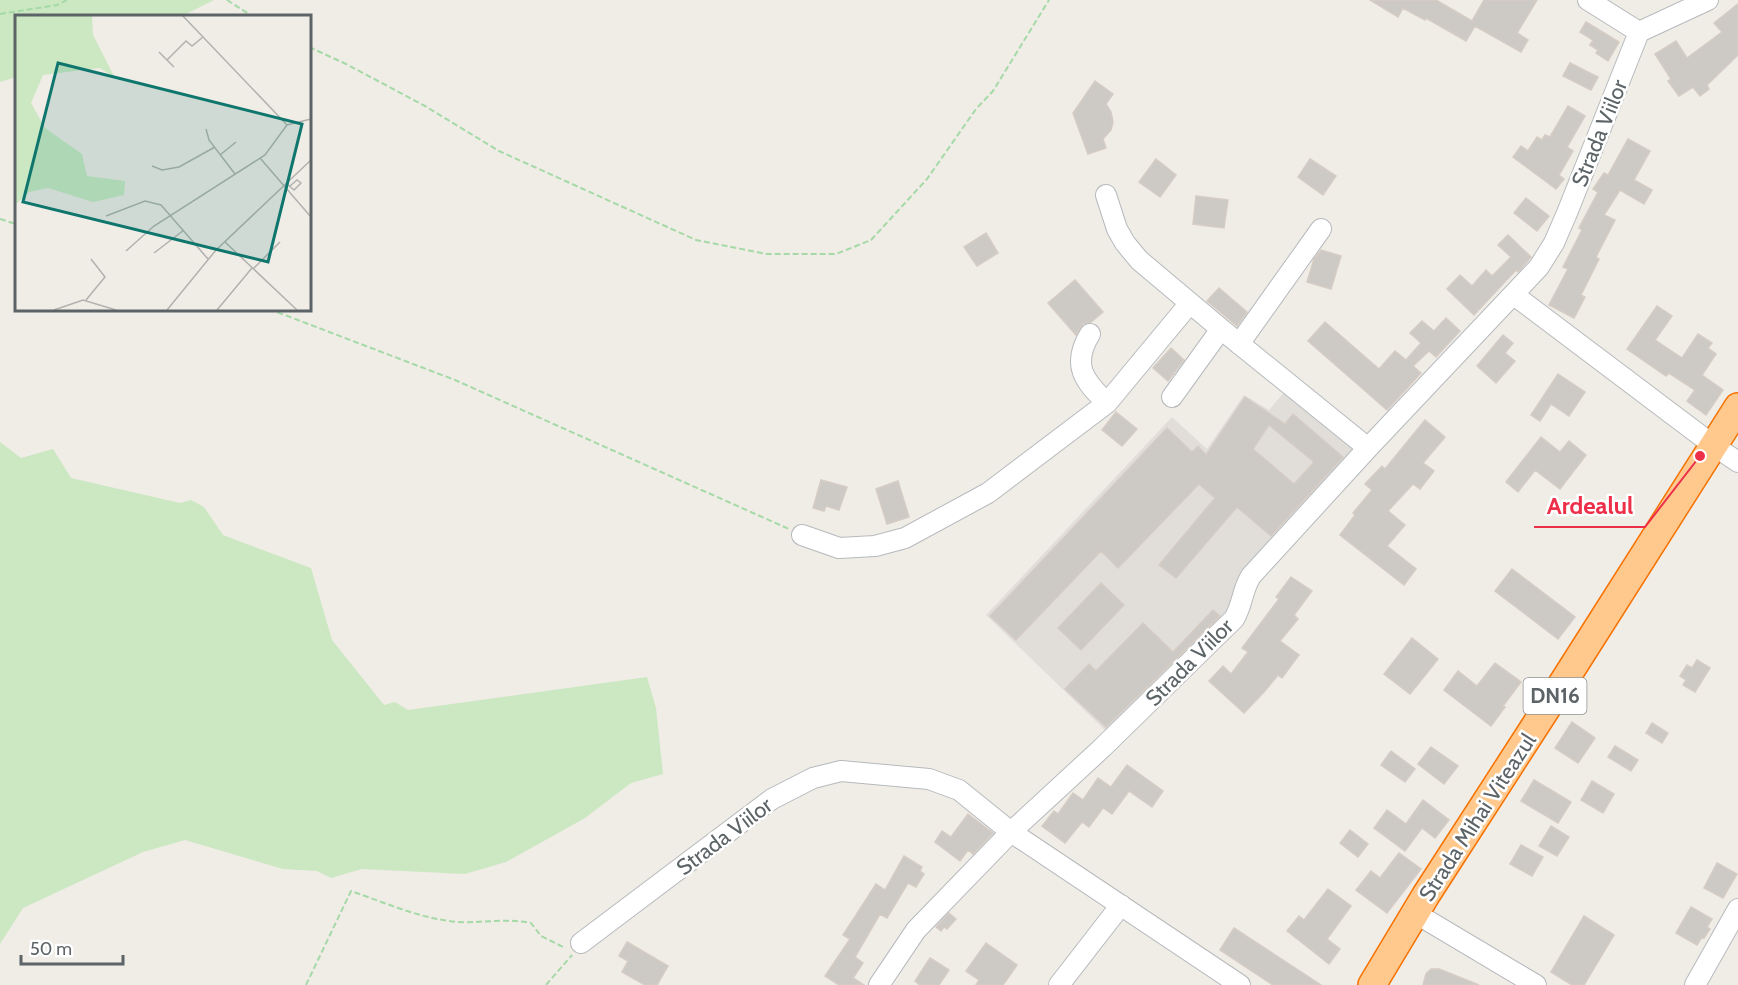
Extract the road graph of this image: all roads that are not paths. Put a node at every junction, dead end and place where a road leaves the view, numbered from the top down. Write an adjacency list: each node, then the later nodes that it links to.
1 (1588, 0): 3 (street)
2 (1708, 0): 3 (street)
3 (1639, 33): 6 (street, Strada Viilor)
4 (1106, 195): 7 (street)
5 (1321, 229): 10 (street)
6 (1514, 295): 14 (street); 15 (street, Strada Viilor)
7 (1190, 303): 8 (street); 12 (street)
8 (1221, 329): 10 (street); 11 (street)
9 (1090, 334): 12 (street)
10 (1239, 344): 15 (street)
11 (1172, 397)
12 (1107, 403): 17 (street)
13 (1735, 420): 14 (highway, Strada Mihai Viteazul / DN16)
14 (1713, 446): 16 (street); 21 (highway, Strada Mihai Viteazul / DN16)
15 (1368, 448): 18 (street, Strada Viilor)
16 (1738, 462)
17 (802, 535)
18 (1011, 832): 19 (street, Strada Viilor); 22 (street, Strada Viilor); 23 (street, Strada Viilor)
19 (1120, 905): 24 (street); 25 (street, Strada Viilor)
20 (1738, 909): 28 (street)
21 (1415, 913): 26 (highway, Strada Mihai Viteazul / DN16); 27 (street)
22 (581, 943)
23 (879, 985)
24 (1059, 985)
25 (1240, 985)
26 (1372, 985)
27 (1536, 985)
28 (1695, 985)

